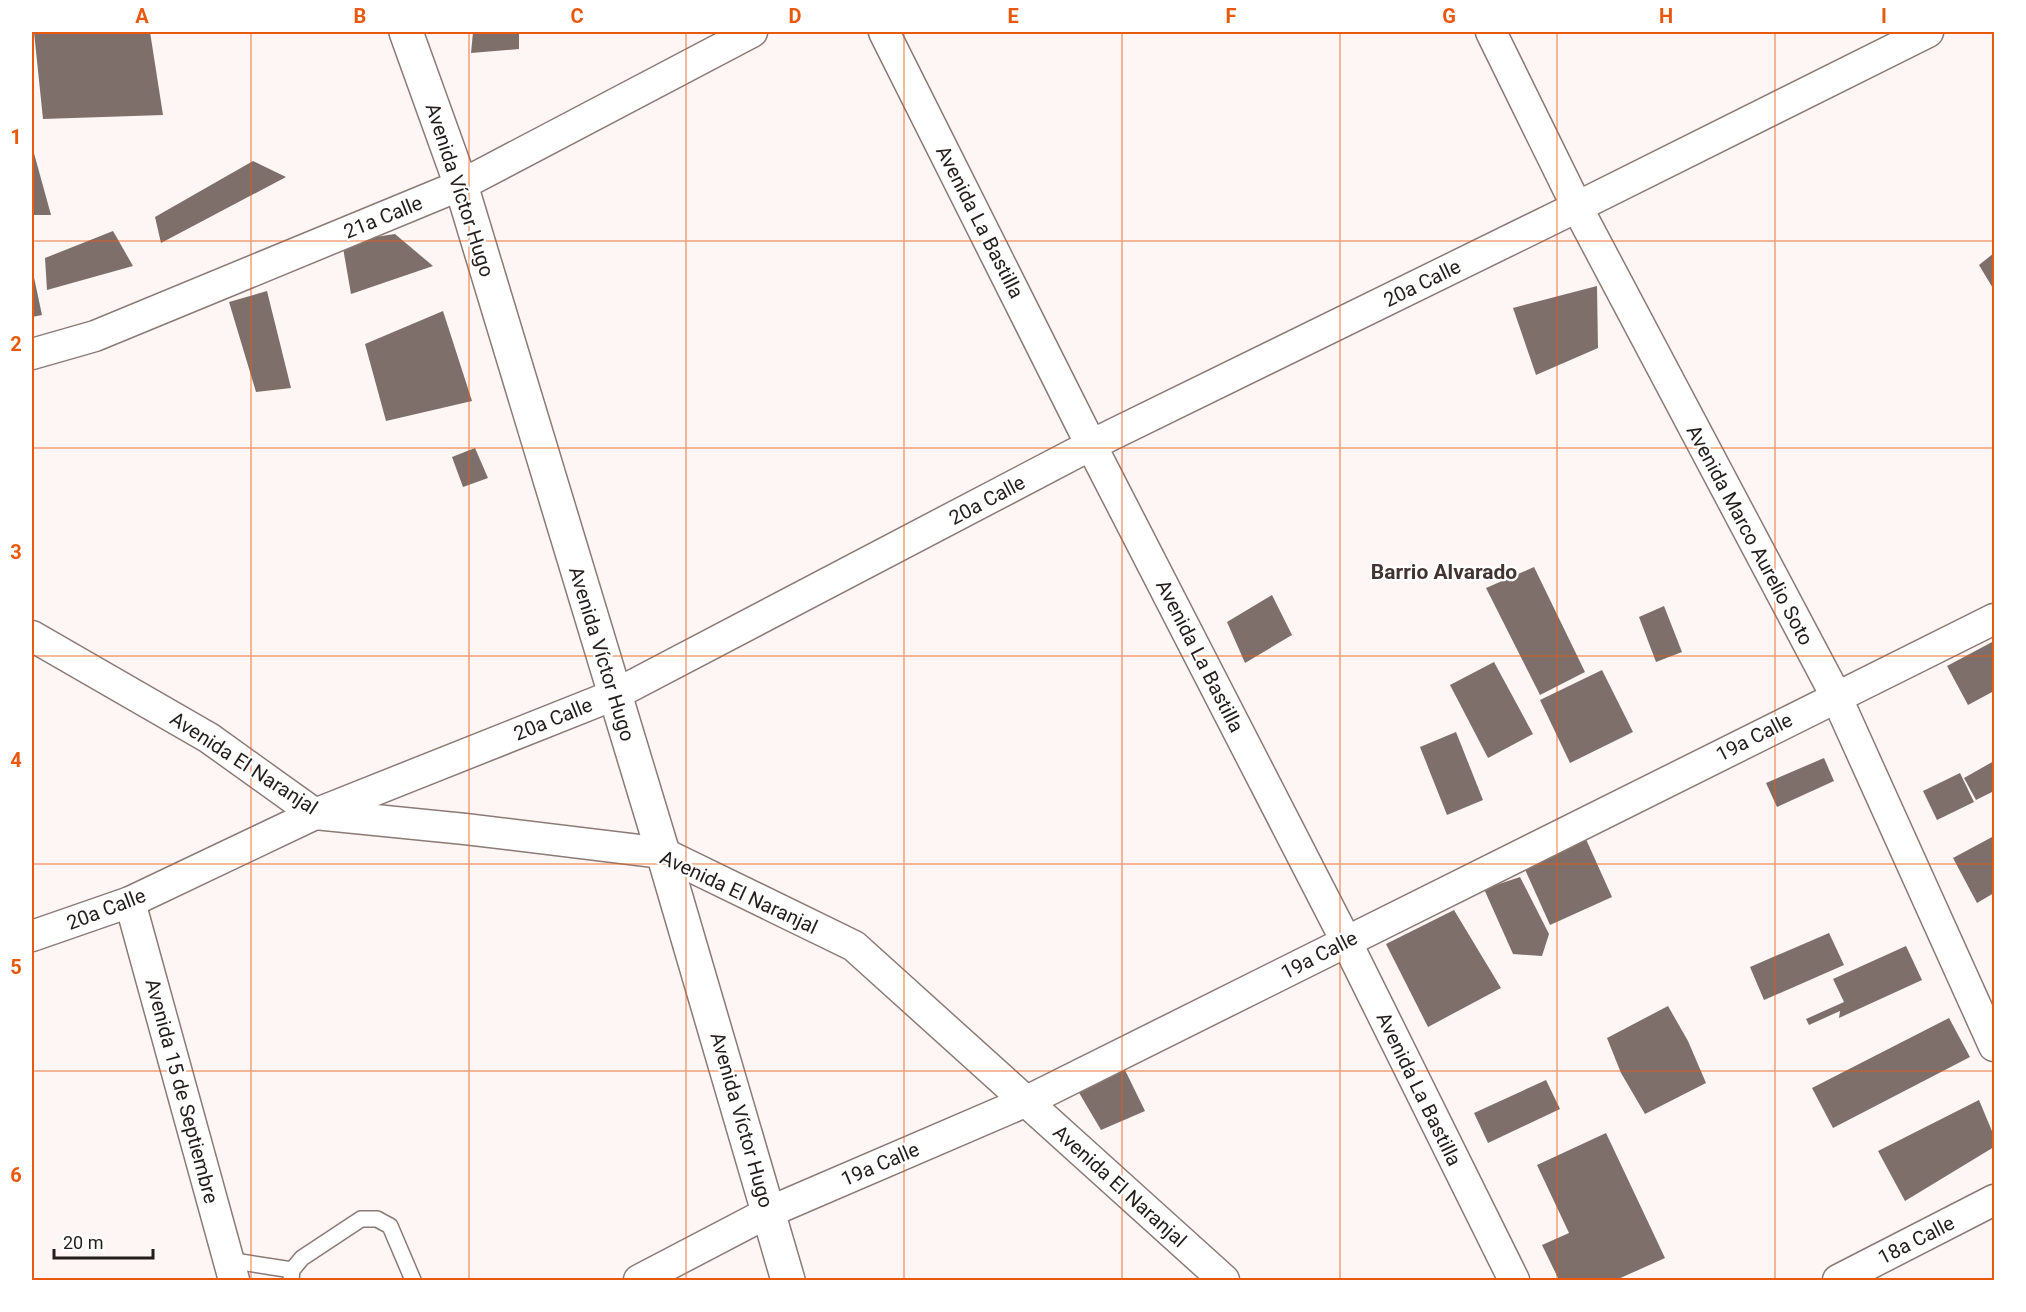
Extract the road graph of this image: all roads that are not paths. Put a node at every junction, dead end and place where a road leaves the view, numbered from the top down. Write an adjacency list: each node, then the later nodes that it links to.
1 (406, 32): 6 (street, Avenida Víctor Hugo)
2 (752, 32): 6 (street, 21a Calle)
3 (885, 32): 9 (street, Avenida La Bastilla)
4 (1491, 32): 7 (street, Avenida Marco Aurelio Soto)
5 (1928, 32): 7 (street, 20a Calle)
6 (461, 185): 8 (street, 21a Calle); 12 (street, Avenida Víctor Hugo)
7 (1577, 207): 9 (street, 20a Calle); 13 (street, Avenida Marco Aurelio Soto)
8 (32, 354)
9 (1091, 445): 12 (street, 20a Calle); 18 (street, Avenida La Bastilla)
10 (1995, 619): 13 (street, 19a Calle)
11 (32, 636): 14 (street, Avenida El Naranjal)
12 (614, 695): 14 (street, 20a Calle); 15 (street, Avenida Víctor Hugo)
13 (1836, 696): 18 (street, 19a Calle); 19 (street, Avenida Marco Aurelio Soto)
14 (315, 814): 15 (street, Avenida El Naranjal); 16 (street, 20a Calle)
15 (663, 853): 20 (street, Avenida El Naranjal); 22 (street, Avenida Víctor Hugo)
16 (130, 902): 17 (street, 20a Calle); 23 (street, Avenida 15 de Septiembre)
17 (32, 936)
18 (1346, 941): 20 (street, 19a Calle); 29 (street, Avenida La Bastilla)
19 (1995, 1046)
20 (1027, 1101): 22 (street, 19a Calle); 28 (street, Avenida El Naranjal)
21 (1995, 1200): 30 (street, 18a Calle)
22 (769, 1212): 26 (street, 19a Calle); 27 (street, Avenida Víctor Hugo)
23 (231, 1270): 24 (lane)
24 (292, 1275): 25 (lane)
25 (413, 1281)
26 (639, 1281)
27 (788, 1281)
28 (1224, 1281)
29 (1514, 1281)
30 (1838, 1281)

